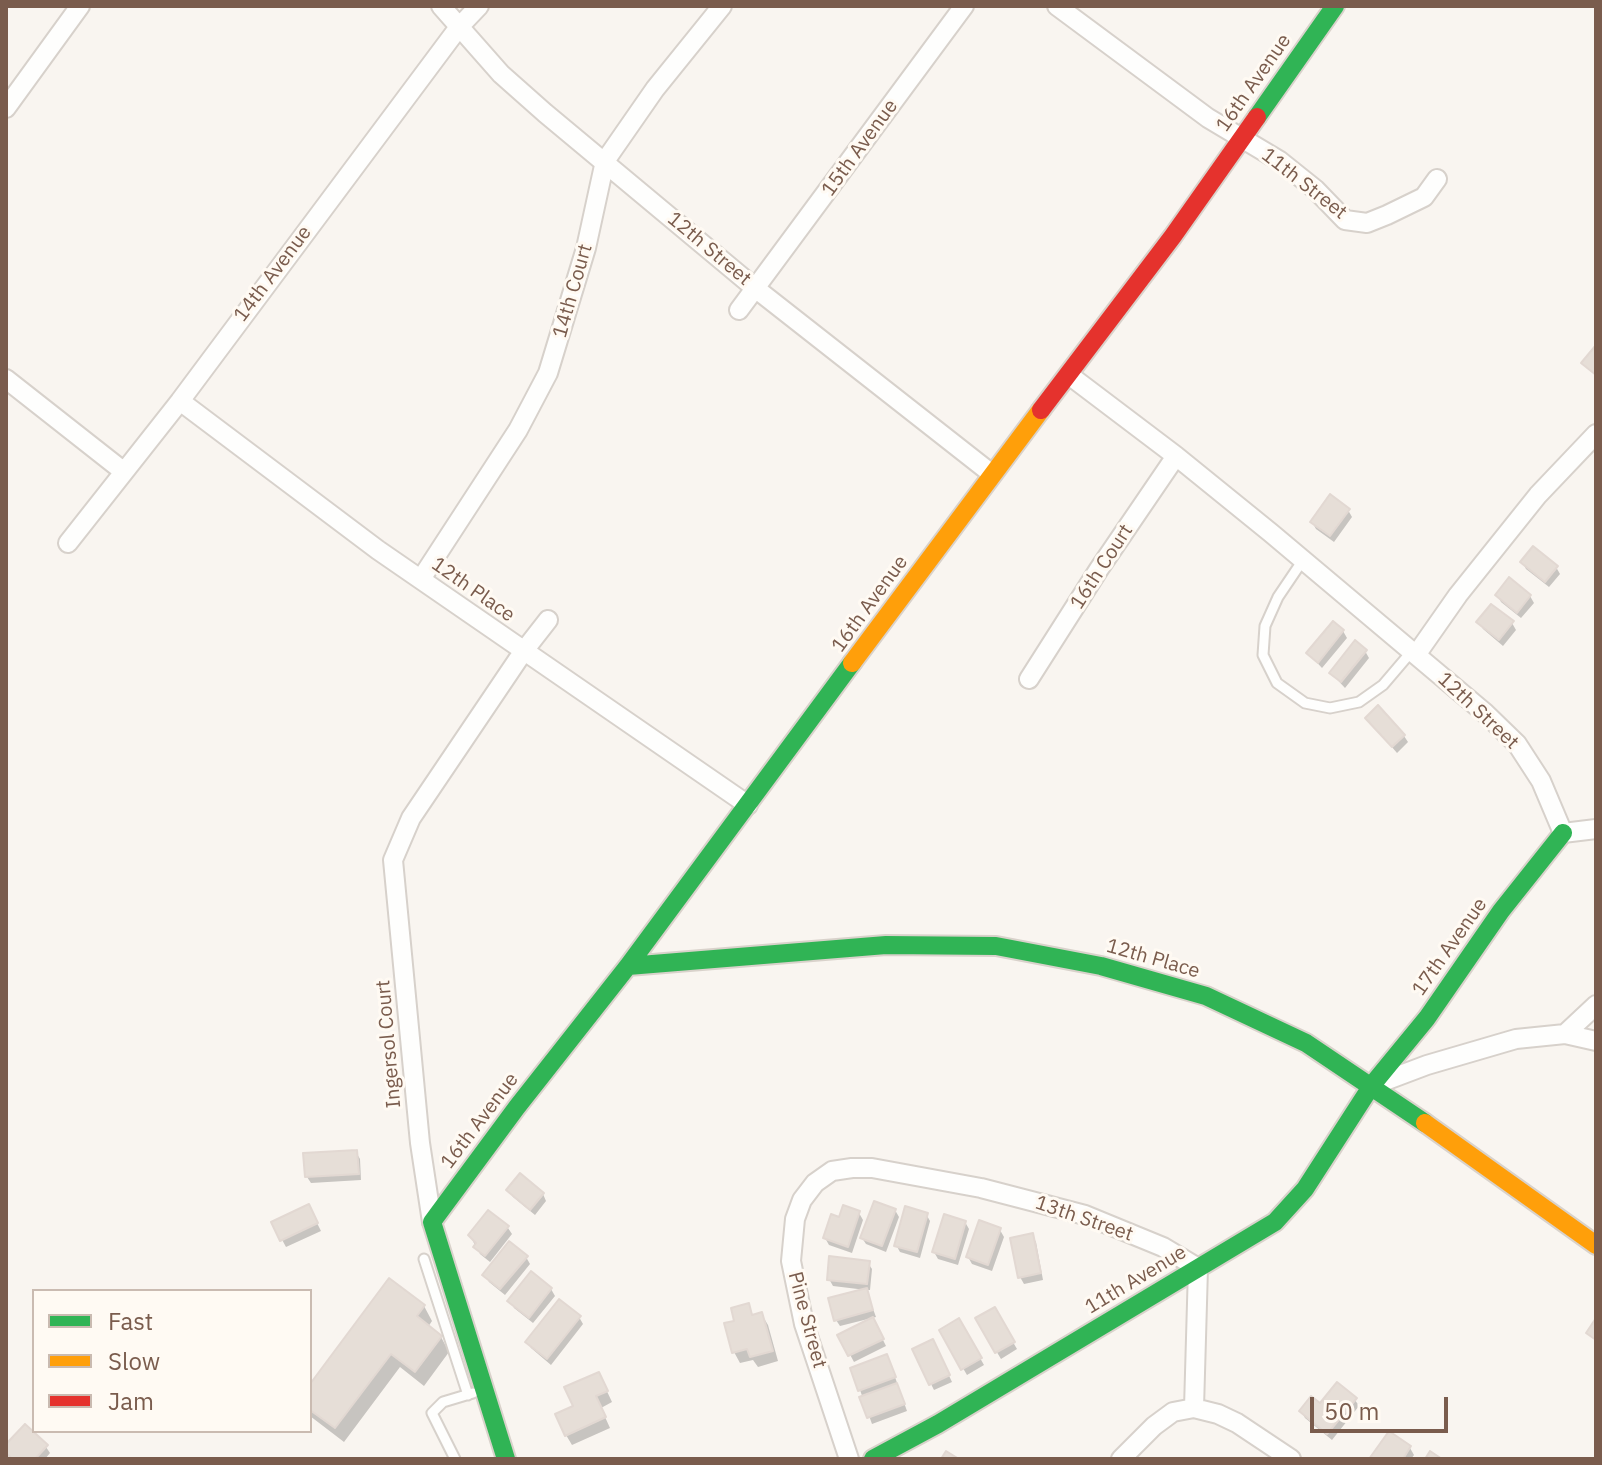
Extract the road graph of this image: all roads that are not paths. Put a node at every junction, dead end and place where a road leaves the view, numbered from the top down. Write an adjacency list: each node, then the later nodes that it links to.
1 (80, 6): 9 (street)
2 (441, 6): 8 (street, 12th Street)
3 (479, 6): 8 (street, 14th Avenue)
4 (722, 6): 11 (street, 14th Court)
5 (964, 6): 13 (street, 15th Avenue)
6 (1057, 6): 10 (street, 11th Street)
7 (1335, 6): 10 (street, 16th Avenue)
8 (459, 27): 11 (street, 12th Street); 17 (street, 14th Avenue)
9 (6, 108)
10 (1243, 138): 12 (street, 11th Street); 15 (street, 16th Avenue)
11 (605, 161): 13 (street, 12th Street); 24 (street, 14th Court)
12 (1437, 179)
13 (755, 288): 14 (street); 21 (street, 12th Street)
14 (739, 310)
15 (1069, 375): 19 (street, 12th Street); 21 (street, 16th Avenue)
16 (6, 379): 20 (street)
17 (180, 401): 20 (street, 14th Avenue); 24 (street, 12th Place)
18 (1596, 434): 27 (street)
19 (1176, 456): 23 (street, 12th Street); 28 (street, 16th Court)
20 (123, 471): 22 (street, 14th Avenue)
21 (992, 474): 29 (street, 16th Avenue)
22 (68, 543)
23 (1303, 560): 27 (street, 12th Street); 27 (lane)
24 (421, 579): 26 (street, 12th Place)
25 (548, 620): 26 (street)
26 (523, 652): 29 (street, 12th Place); 38 (street, Ingersol Court)
27 (1414, 653): 31 (street, 12th Street)
28 (1029, 679)
29 (748, 805): 32 (street, 16th Avenue)
30 (1596, 829): 31 (street)
31 (1563, 833): 36 (street, 17th Avenue)
32 (628, 966): 36 (street, 12th Place); 38 (street, 16th Avenue)
33 (1596, 1005): 34 (street)
34 (1565, 1034): 35 (street); 36 (street)
35 (1596, 1041)
36 (1372, 1085): 39 (street, 12th Place); 41 (street, 11th Avenue)
37 (815, 1183): 41 (street, 13th Street); 46 (street, Pine Street)
38 (432, 1222): 42 (street, Ingersol Court)
39 (1596, 1245)
40 (424, 1259): 42 (lane)
41 (1198, 1268): 43 (street); 47 (street, 11th Avenue)
42 (476, 1392): 44 (lane); 45 (street, Ingersol Court)
43 (1194, 1408): 48 (street); 49 (street)
44 (455, 1459)
45 (506, 1459)
46 (849, 1459)
47 (873, 1459)
48 (1121, 1459)
49 (1291, 1459)

